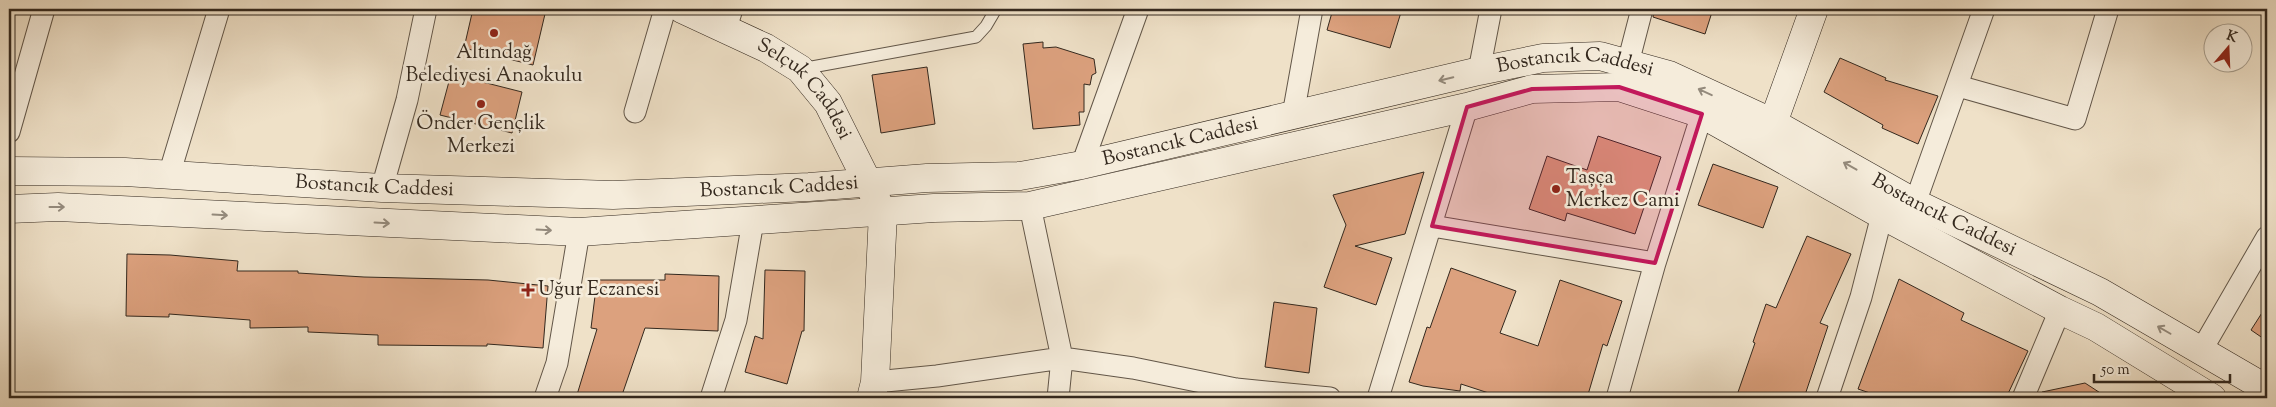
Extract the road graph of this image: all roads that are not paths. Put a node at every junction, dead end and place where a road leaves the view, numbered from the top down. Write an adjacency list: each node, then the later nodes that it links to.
1 (44, 9): 24 (street)
2 (219, 9): 27 (street)
3 (426, 9): 29 (street)
4 (665, 9): 20 (street)
5 (682, 9): 14 (main road, Selçuk Caddesi)
6 (996, 9): 16 (lane)
7 (1138, 9): 25 (street)
8 (1312, 9): 22 (street)
9 (1491, 9): 17 (street)
10 (1642, 9): 15 (street)
11 (1814, 9): 23 (main road)
12 (1984, 9): 18 (street)
13 (2108, 9): 18 (street)
14 (729, 18): 16 (main road, Selçuk Caddesi)
15 (1628, 63): 17 (main road, Bostancık Caddesi); 23 (main road, Bostancık Caddesi, one-way to 15)
16 (800, 69): 28 (main road, Selçuk Caddesi)
17 (1479, 71): 22 (main road, Bostancık Caddesi, one-way to 22)
18 (1958, 86): 30 (street)
19 (1467, 107): 21 (main road, Bostancık Caddesi); 31 (main road, Bostancık Caddesi); 36 (street)
20 (635, 112)
21 (1702, 114): 34 (main road, Bostancık Caddesi); 39 (street)
22 (1293, 115): 25 (main road, Bostancık Caddesi)
23 (1773, 123): 30 (main road, Bostancık Caddesi, one-way to 23)
24 (9, 132)
25 (1082, 165): 28 (main road, Bostancık Caddesi)
26 (9, 171): 27 (main road, Bostancık Caddesi)
27 (169, 175): 29 (main road, Bostancık Caddesi)
28 (868, 182): 29 (main road, Bostancık Caddesi); 33 (main road, Selçuk Caddesi)
29 (382, 188)
30 (1915, 203): 41 (main road, Bostancık Caddesi, one-way to 30)
31 (1030, 206): 33 (main road, Bostancık Caddesi); 42 (street)
32 (9, 209): 37 (main road, Bostancık Caddesi, one-way to 37)
33 (883, 213): 35 (main road, Bostancık Caddesi); 44 (main road)
34 (1882, 215): 40 (main road, Bostancık Caddesi); 51 (street)
35 (753, 220): 37 (main road, Bostancık Caddesi); 46 (street)
36 (1432, 226): 39 (street); 49 (street)
37 (580, 232): 45 (street)
38 (2265, 244): 41 (street)
39 (1655, 263): 50 (street)
40 (2060, 310): 52 (street); 53 (main road, Bostancık Caddesi)
41 (2201, 351): 43 (main road, Bostancık Caddesi)
42 (1062, 358): 44 (street); 47 (street); 48 (street)
43 (2267, 389)
44 (873, 390)
45 (545, 398)
46 (711, 398)
47 (1058, 398)
48 (1330, 398)
49 (1378, 398)
50 (1617, 398)
51 (1828, 398)
52 (2023, 398)
53 (2212, 398)

